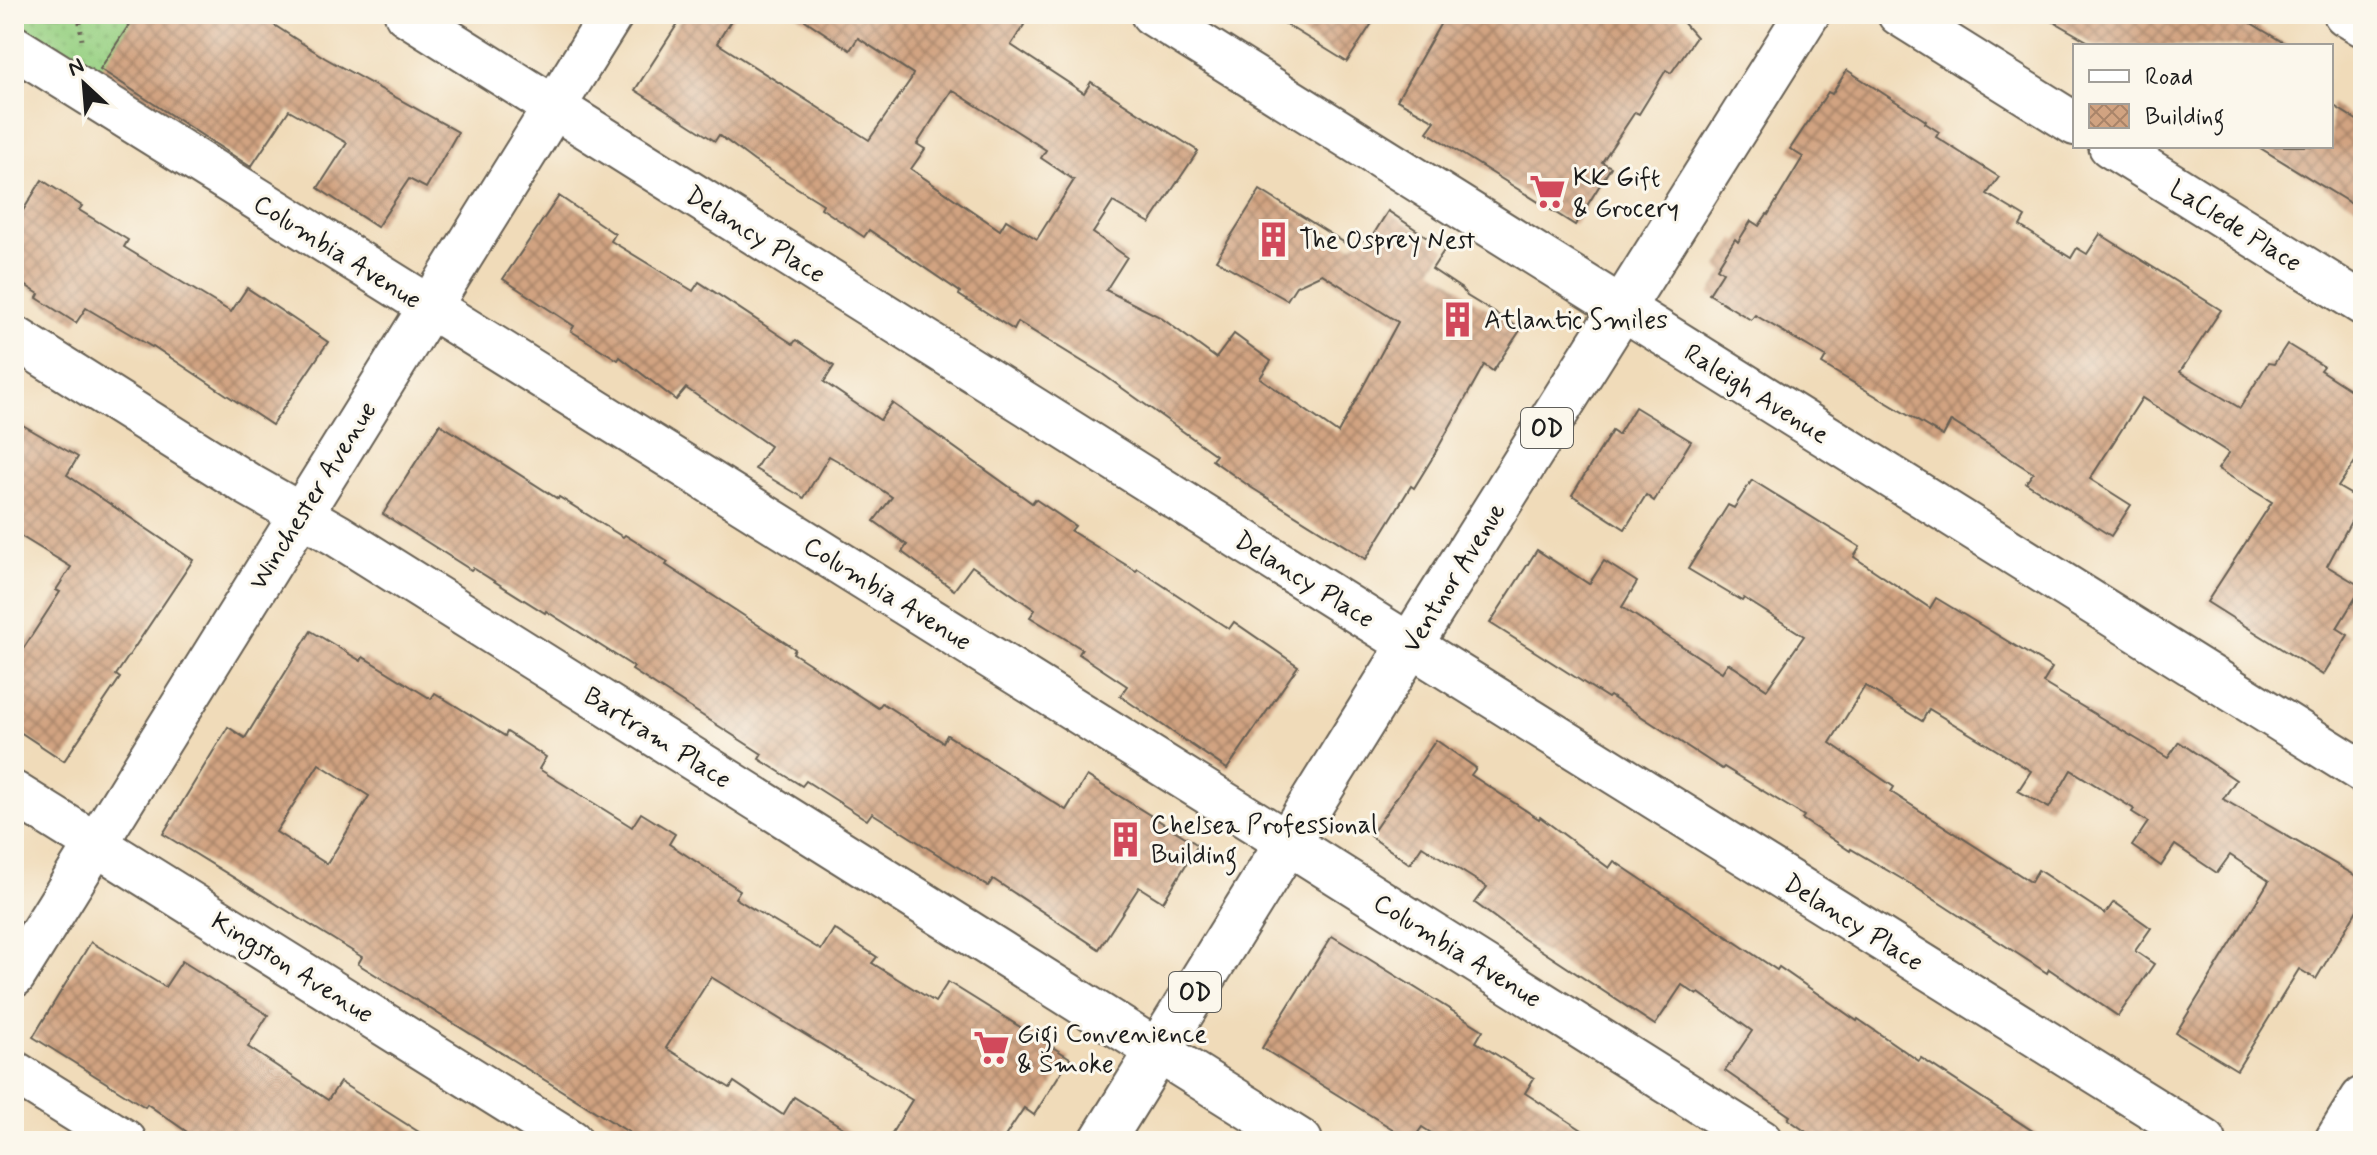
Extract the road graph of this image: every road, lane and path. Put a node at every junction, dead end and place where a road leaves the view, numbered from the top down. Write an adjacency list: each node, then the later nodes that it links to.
1 (406, 14): 9 (street, Delancy Place)
2 (612, 14): 9 (street, Winchester Avenue)
3 (1152, 14): 14 (street, Raleigh Avenue)
4 (1807, 14): 14 (main road, Ventnor Avenue / OD)
5 (1899, 14): 10 (street)
6 (2345, 14): 7 (street)
7 (2363, 25)
8 (14, 47): 13 (street, Columbia Avenue)
9 (553, 107): 13 (street, Winchester Avenue); 17 (street, Delancy Place)
10 (2073, 123)
11 (2113, 148): 12 (street, LaClede Place)
12 (2363, 304)
13 (430, 308): 16 (street, Winchester Avenue); 21 (street, Columbia Avenue)
14 (1623, 309): 17 (main road, Ventnor Avenue / OD); 18 (street, Raleigh Avenue)
15 (14, 337): 16 (street, Bartram Place)
16 (299, 515): 20 (street, Winchester Avenue); 23 (street, Bartram Place)
17 (1411, 645): 21 (main road, Ventnor Avenue / OD); 31 (street, Delancy Place)
18 (2363, 772)
19 (14, 793): 20 (street, Kingston Avenue)
20 (94, 843): 22 (street, Winchester Avenue); 27 (street, Kingston Avenue)
21 (1288, 843): 23 (main road, Ventnor Avenue / OD); 30 (street, Columbia Avenue)
22 (14, 976)
23 (1158, 1052): 28 (main road, Ventnor Avenue / OD); 29 (street, Bartram Place)
24 (14, 1072): 26 (street)
25 (2363, 1099): 32 (main road)
26 (125, 1141)
27 (571, 1141)
28 (1102, 1141)
29 (1301, 1141)
30 (1761, 1141)
31 (2205, 1141)
32 (2337, 1141)

